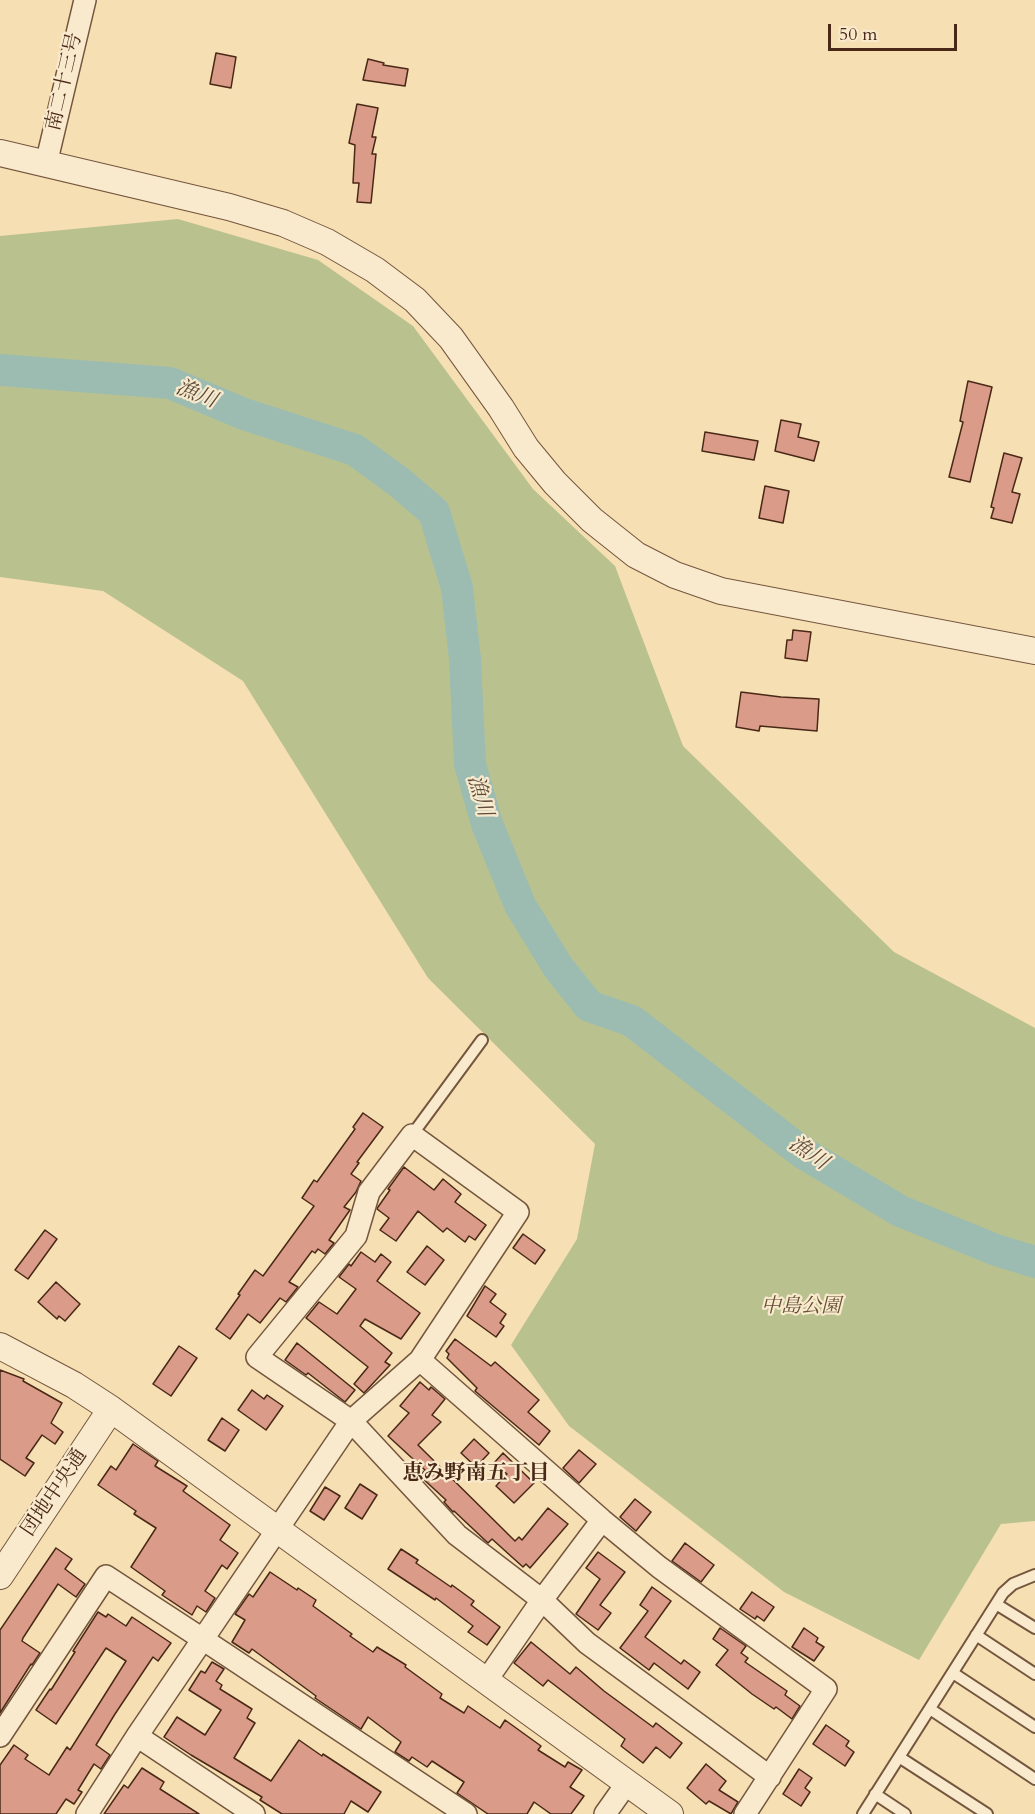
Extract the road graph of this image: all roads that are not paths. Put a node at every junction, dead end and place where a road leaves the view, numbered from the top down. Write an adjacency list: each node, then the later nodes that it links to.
1 (85, 0): 3 (street, 南二十三号)
2 (0, 153): 3 (street)
3 (46, 164): 4 (street)
4 (1035, 651)
5 (482, 1040): 6 (lane)
6 (412, 1135): 8 (street); 10 (street)
7 (0, 1346): 9 (street)
8 (420, 1360): 10 (street); 11 (street)
9 (111, 1409): 12 (street); 14 (street, 団地中央通)
10 (351, 1421): 12 (street); 15 (street)
11 (602, 1520): 15 (street); 28 (street)
12 (278, 1529): 19 (street); 22 (street)
13 (1035, 1575): 16 (lane)
14 (0, 1576)
15 (542, 1600): 22 (street); 28 (street)
16 (996, 1604): 17 (lane); 18 (lane)
17 (1035, 1628)
18 (976, 1635): 20 (lane); 21 (lane)
19 (204, 1640): 25 (street); 26 (street); 32 (street)
20 (953, 1673): 23 (lane); 24 (lane)
21 (1035, 1674)
22 (486, 1681): 30 (street)
23 (930, 1709): 27 (lane); 29 (lane)
24 (1035, 1727)
25 (0, 1736)
26 (137, 1736): 33 (street); 34 (street)
27 (899, 1757): 31 (lane); 40 (lane)
28 (770, 1777): 37 (street)
29 (1035, 1779)
30 (627, 1783): 35 (street); 36 (street)
31 (876, 1794): 38 (lane); 39 (lane)
32 (463, 1813)
33 (87, 1814)
34 (254, 1814)
35 (605, 1814)
36 (670, 1814)
37 (745, 1814)
38 (863, 1814)
39 (905, 1814)
40 (987, 1814)

